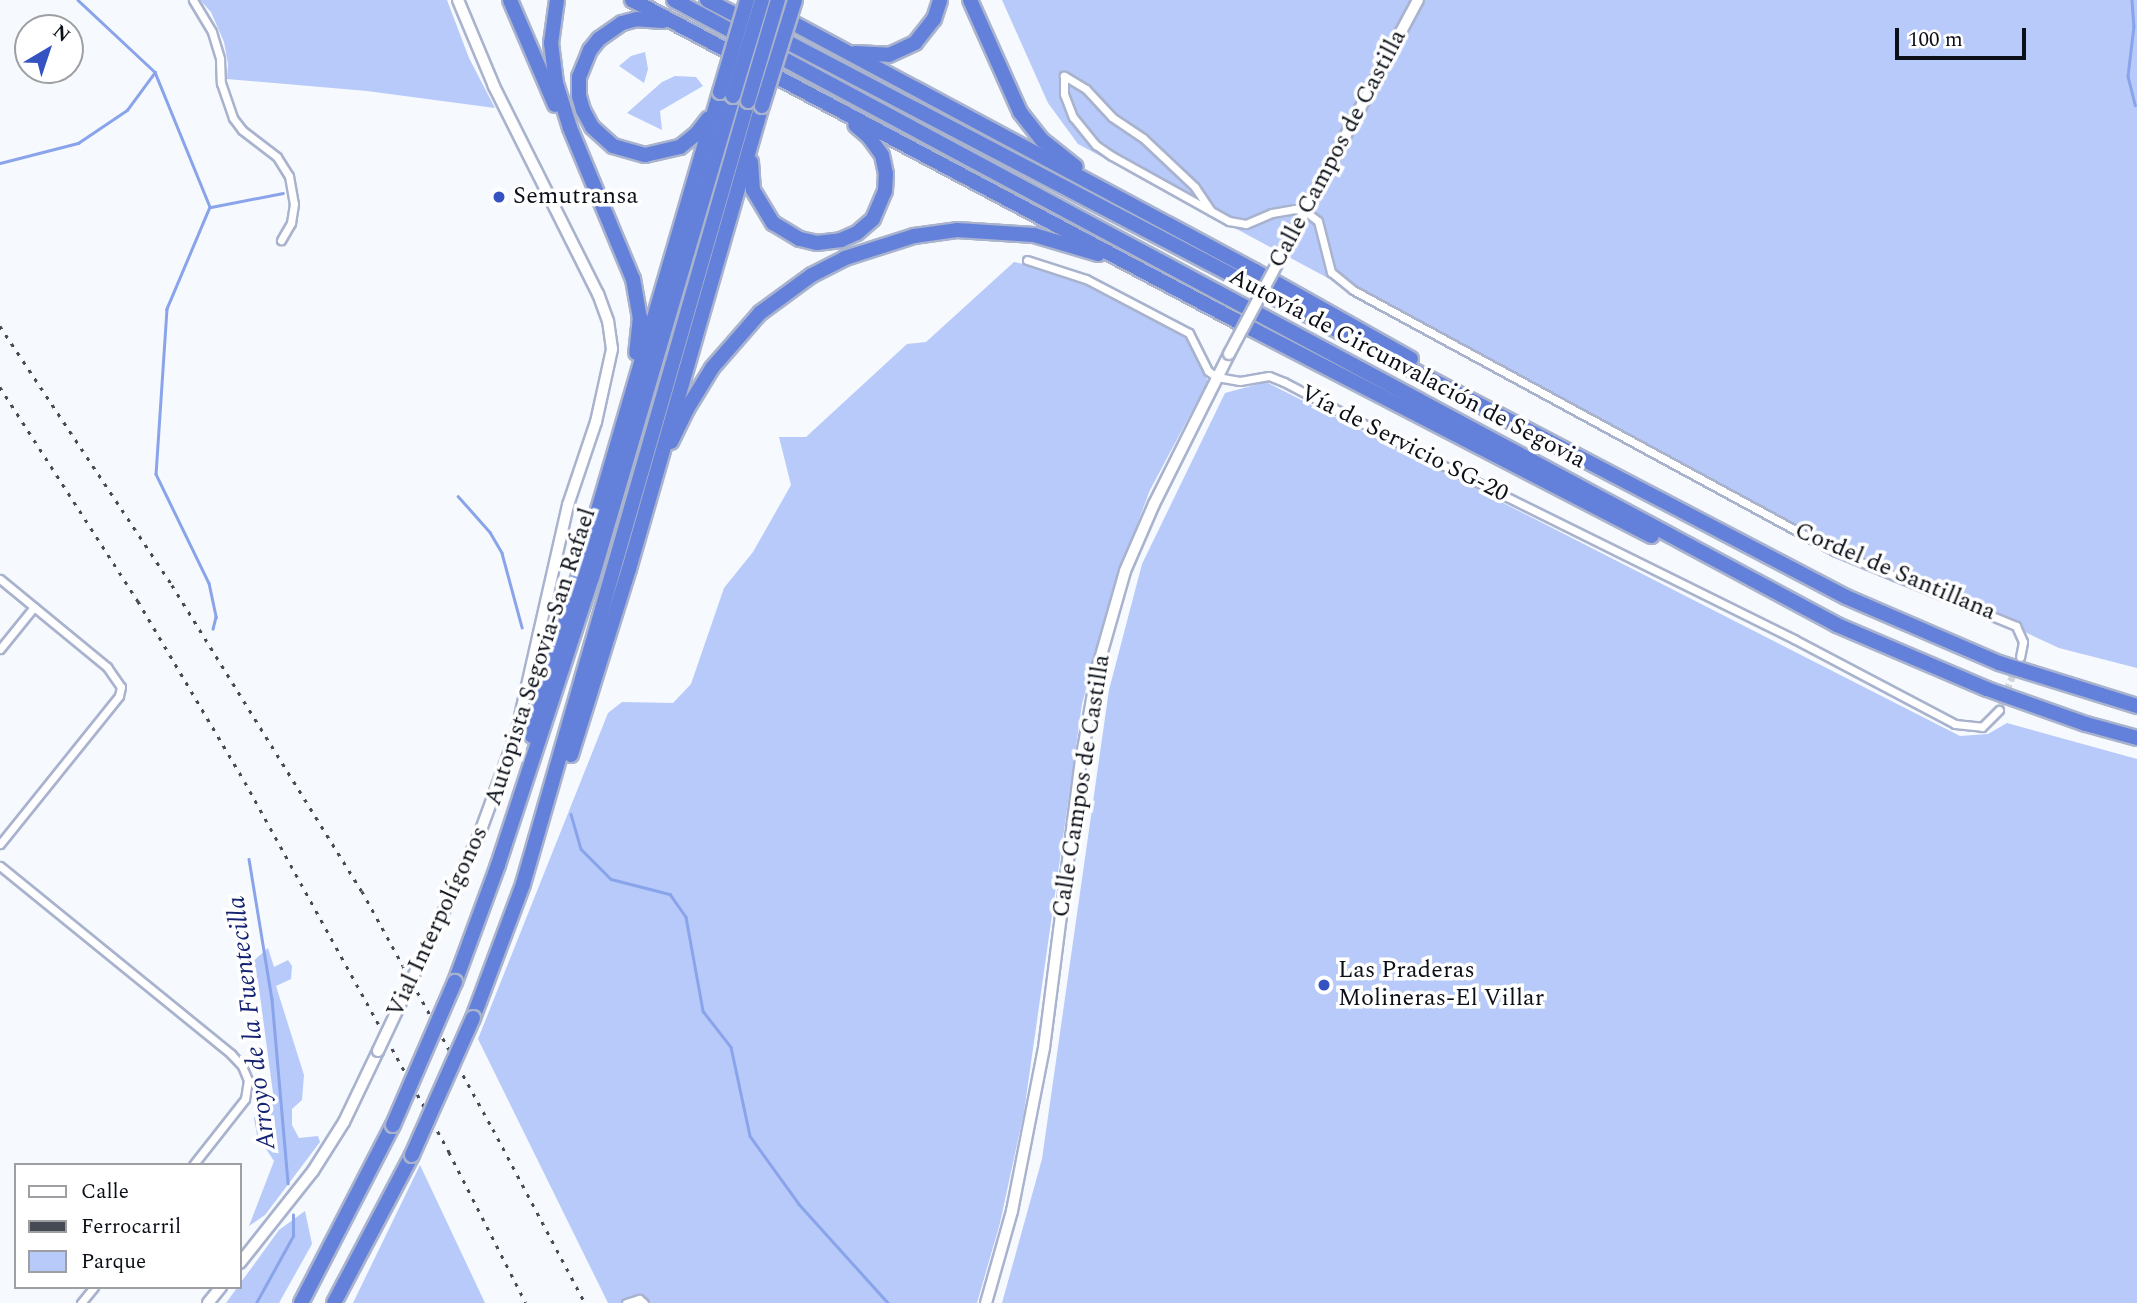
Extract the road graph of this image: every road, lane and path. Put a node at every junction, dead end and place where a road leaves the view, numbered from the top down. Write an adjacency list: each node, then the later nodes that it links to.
1 (193, 0): 24 (street)
2 (457, 0): 45 (main road, Vial Interpolígonos, bridge)
3 (510, 0): 26 (highway)
4 (557, 0): 26 (highway)
5 (632, 0): 15 (highway)
6 (674, 0): 33 (highway, Autovía de Circunvalación de Segovia)
7 (707, 0): 30 (highway, Autovía de Circunvalación de Segovia)
8 (748, 0): 16 (highway); 17 (highway, bridge)
9 (762, 0): 17 (highway, Autopista Segovia-San Rafael, bridge)
10 (778, 0): 19 (highway, Autopista Segovia-San Rafael, bridge)
11 (795, 0): 19 (highway, bridge)
12 (940, 0): 16 (highway)
13 (1418, 0): 21 (main road, Calle Campos de Castilla)
14 (970, 3): 23 (highway)
15 (690, 31): 17 (highway); 18 (highway)
16 (820, 38): 23 (highway)
17 (727, 94): 29 (highway); 41 (highway, Autopista Segovia-San Rafael)
18 (813, 96): 20 (highway); 27 (highway)
19 (755, 103): 20 (highway); 43 (highway, Autopista Segovia-San Rafael)
20 (756, 127): 31 (highway)
21 (1305, 211): 22 (street); 28 (main road, Calle Campos de Castilla, bridge); 36 (street, Cordel de Santillana)
22 (1211, 212): 22 (street)
23 (1147, 214): 30 (highway)
24 (281, 240)
25 (1027, 260): 28 (street)
26 (637, 295): 29 (highway)
27 (1223, 314): 31 (highway); 33 (highway)
28 (1217, 377): 38 (street, Vía de Servicio SG-20); 54 (main road, Calle Campos de Castilla)
29 (614, 453): 41 (highway)
30 (1613, 474): 37 (highway, Autovía de Circunvalación de Segovia)
31 (631, 563): 43 (highway)
32 (0, 579): 34 (street)
33 (1755, 583): 39 (highway, Autovía de Circunvalación de Segovia)
34 (34, 607): 35 (street); 40 (street)
35 (0, 649)
36 (2020, 657)
37 (2137, 706)
38 (1998, 710)
39 (2137, 738)
40 (0, 844)
41 (498, 865): 50 (highway, Autopista Segovia-San Rafael, bridge)
42 (0, 866): 44 (street)
43 (523, 884): 51 (highway, Autopista Segovia-San Rafael, bridge)
44 (195, 1163)
45 (242, 1260)
46 (92, 1289): 48 (street)
47 (219, 1289): 49 (main road)
48 (81, 1303)
49 (208, 1303)
50 (300, 1303)
51 (334, 1303)
52 (626, 1303): 53 (street)
53 (644, 1303)
54 (986, 1303)

